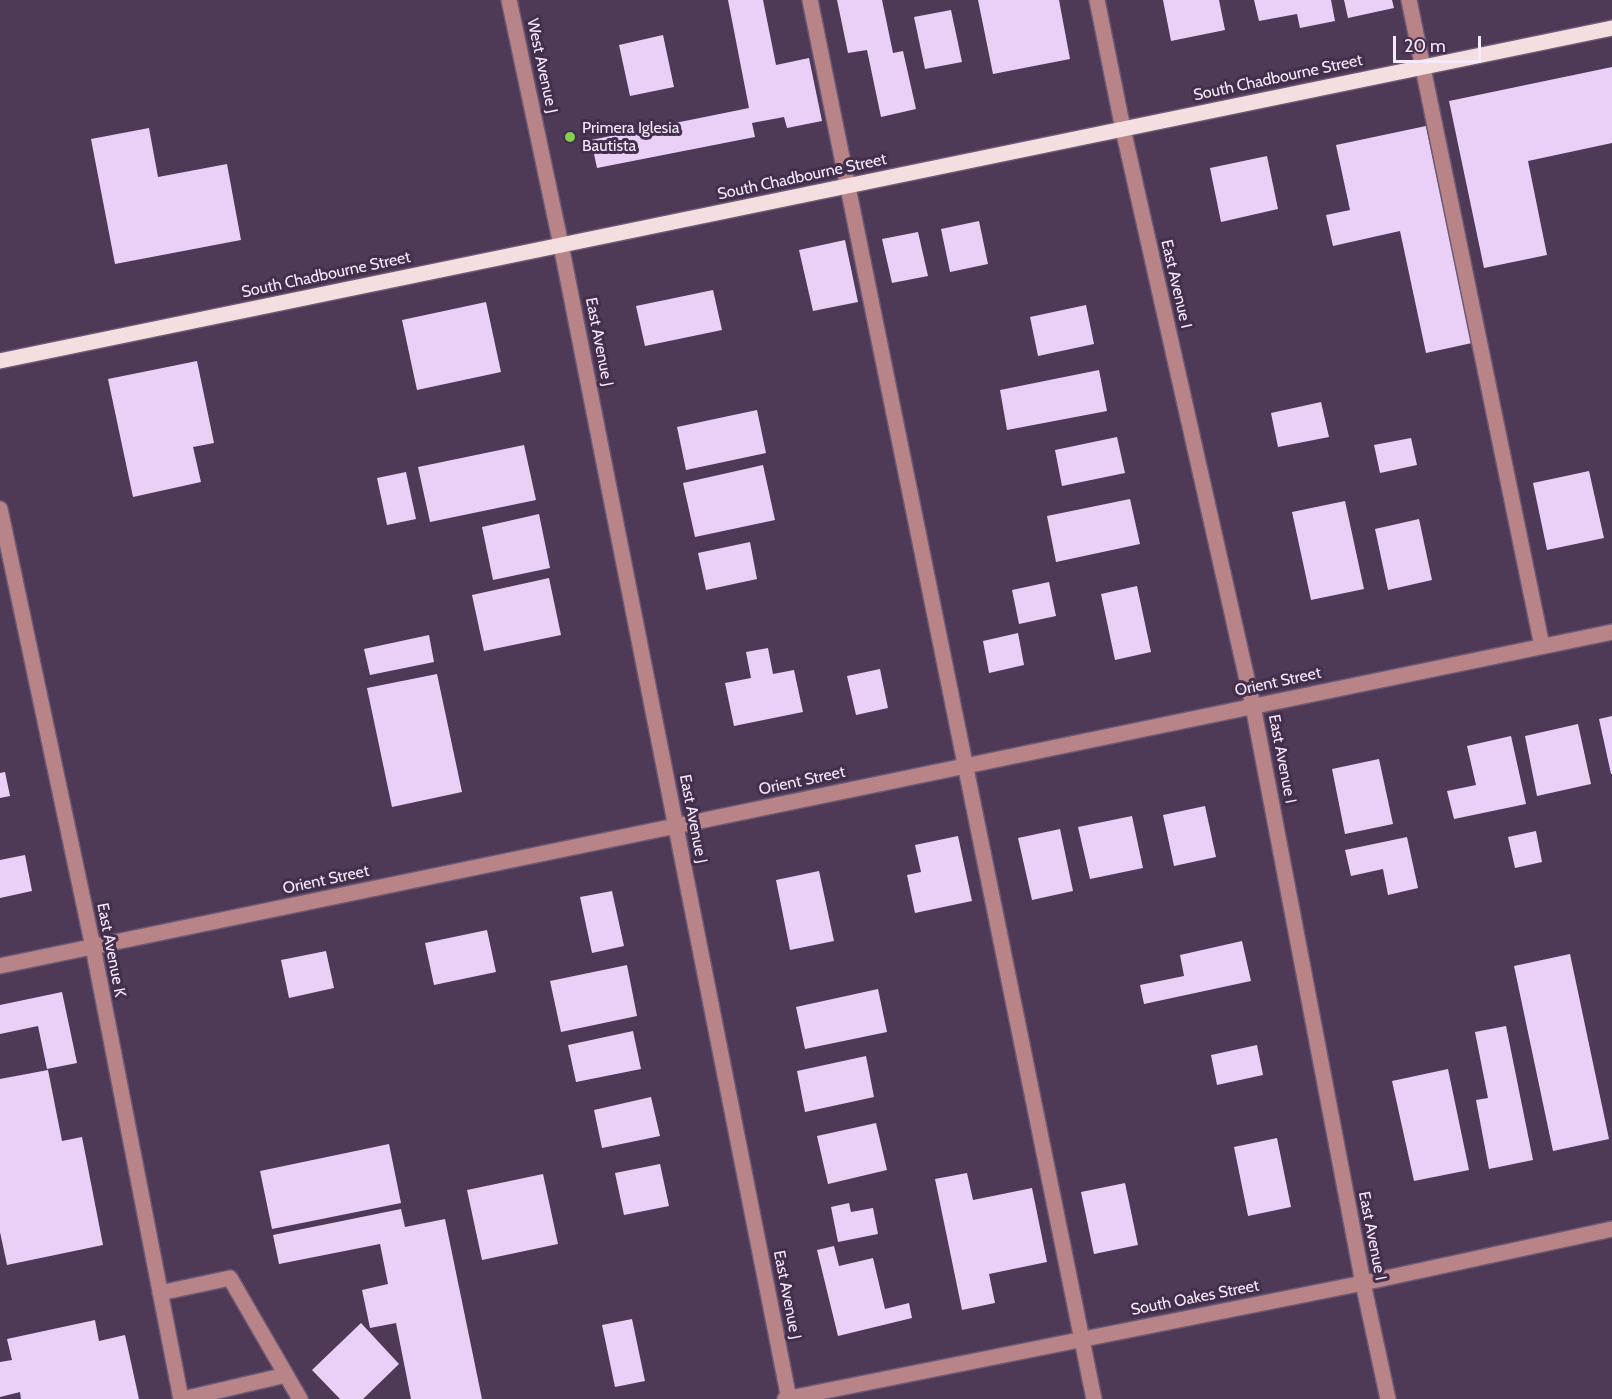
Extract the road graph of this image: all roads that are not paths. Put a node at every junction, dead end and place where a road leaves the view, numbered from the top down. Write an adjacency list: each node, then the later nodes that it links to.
1 (509, 0): 9 (street, West Avenue J)
2 (810, 0): 8 (street)
3 (1098, 0): 7 (street, East Avenue I)
4 (1409, 0): 6 (street)
5 (1612, 28): 6 (main road, South Chadbourne Street)
6 (1423, 67): 7 (main road, South Chadbourne Street); 13 (street)
7 (1123, 129): 8 (main road, South Chadbourne Street); 14 (street, East Avenue I)
8 (848, 186): 9 (main road, South Chadbourne Street); 15 (street)
9 (561, 245): 10 (main road, South Chadbourne Street); 16 (street, East Avenue J)
10 (0, 361)
11 (0, 509): 17 (street, East Avenue K)
12 (1612, 632): 13 (street, Orient Street)
13 (1542, 646): 14 (street, Orient Street)
14 (1253, 706): 15 (street, Orient Street); 20 (street, East Avenue I)
15 (966, 766): 16 (street, Orient Street); 22 (street)
16 (676, 826): 17 (street, Orient Street); 26 (street, East Avenue J)
17 (93, 947): 18 (street, Orient Street); 21 (street, East Avenue K)
18 (0, 966)
19 (1612, 1229): 20 (street, South Oakes Street)
20 (1363, 1283): 22 (street, South Oakes Street); 28 (street, East Avenue I)
21 (160, 1293): 23 (street); 24 (street, East Avenue K)
22 (1081, 1340): 26 (street, South Oakes Street); 27 (street)
23 (286, 1375): 24 (street); 25 (street)
24 (182, 1399)
25 (300, 1399)
26 (788, 1399)
27 (1094, 1399)
28 (1388, 1399)

